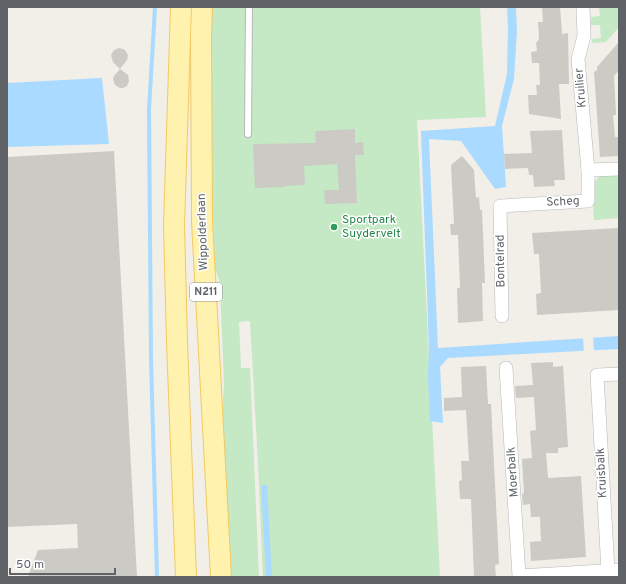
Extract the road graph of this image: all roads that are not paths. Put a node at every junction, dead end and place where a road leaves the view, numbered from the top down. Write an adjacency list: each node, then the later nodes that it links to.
1 (182, 7): 14 (main road, N211)
2 (202, 7): 15 (main road, Wippolderlaan / N211)
3 (249, 7): 5 (lane)
4 (583, 7): 7 (street, Kruilier)
5 (248, 134)
6 (619, 169): 7 (street)
7 (588, 170): 8 (street, Scheg)
8 (500, 206): 9 (street, Bontelrad)
9 (502, 316)
10 (506, 368): 13 (street, Moerbalk)
11 (619, 374): 12 (street, Kruisbalk)
12 (613, 571): 13 (street)
13 (576, 575)
14 (186, 577)
15 (220, 577)

